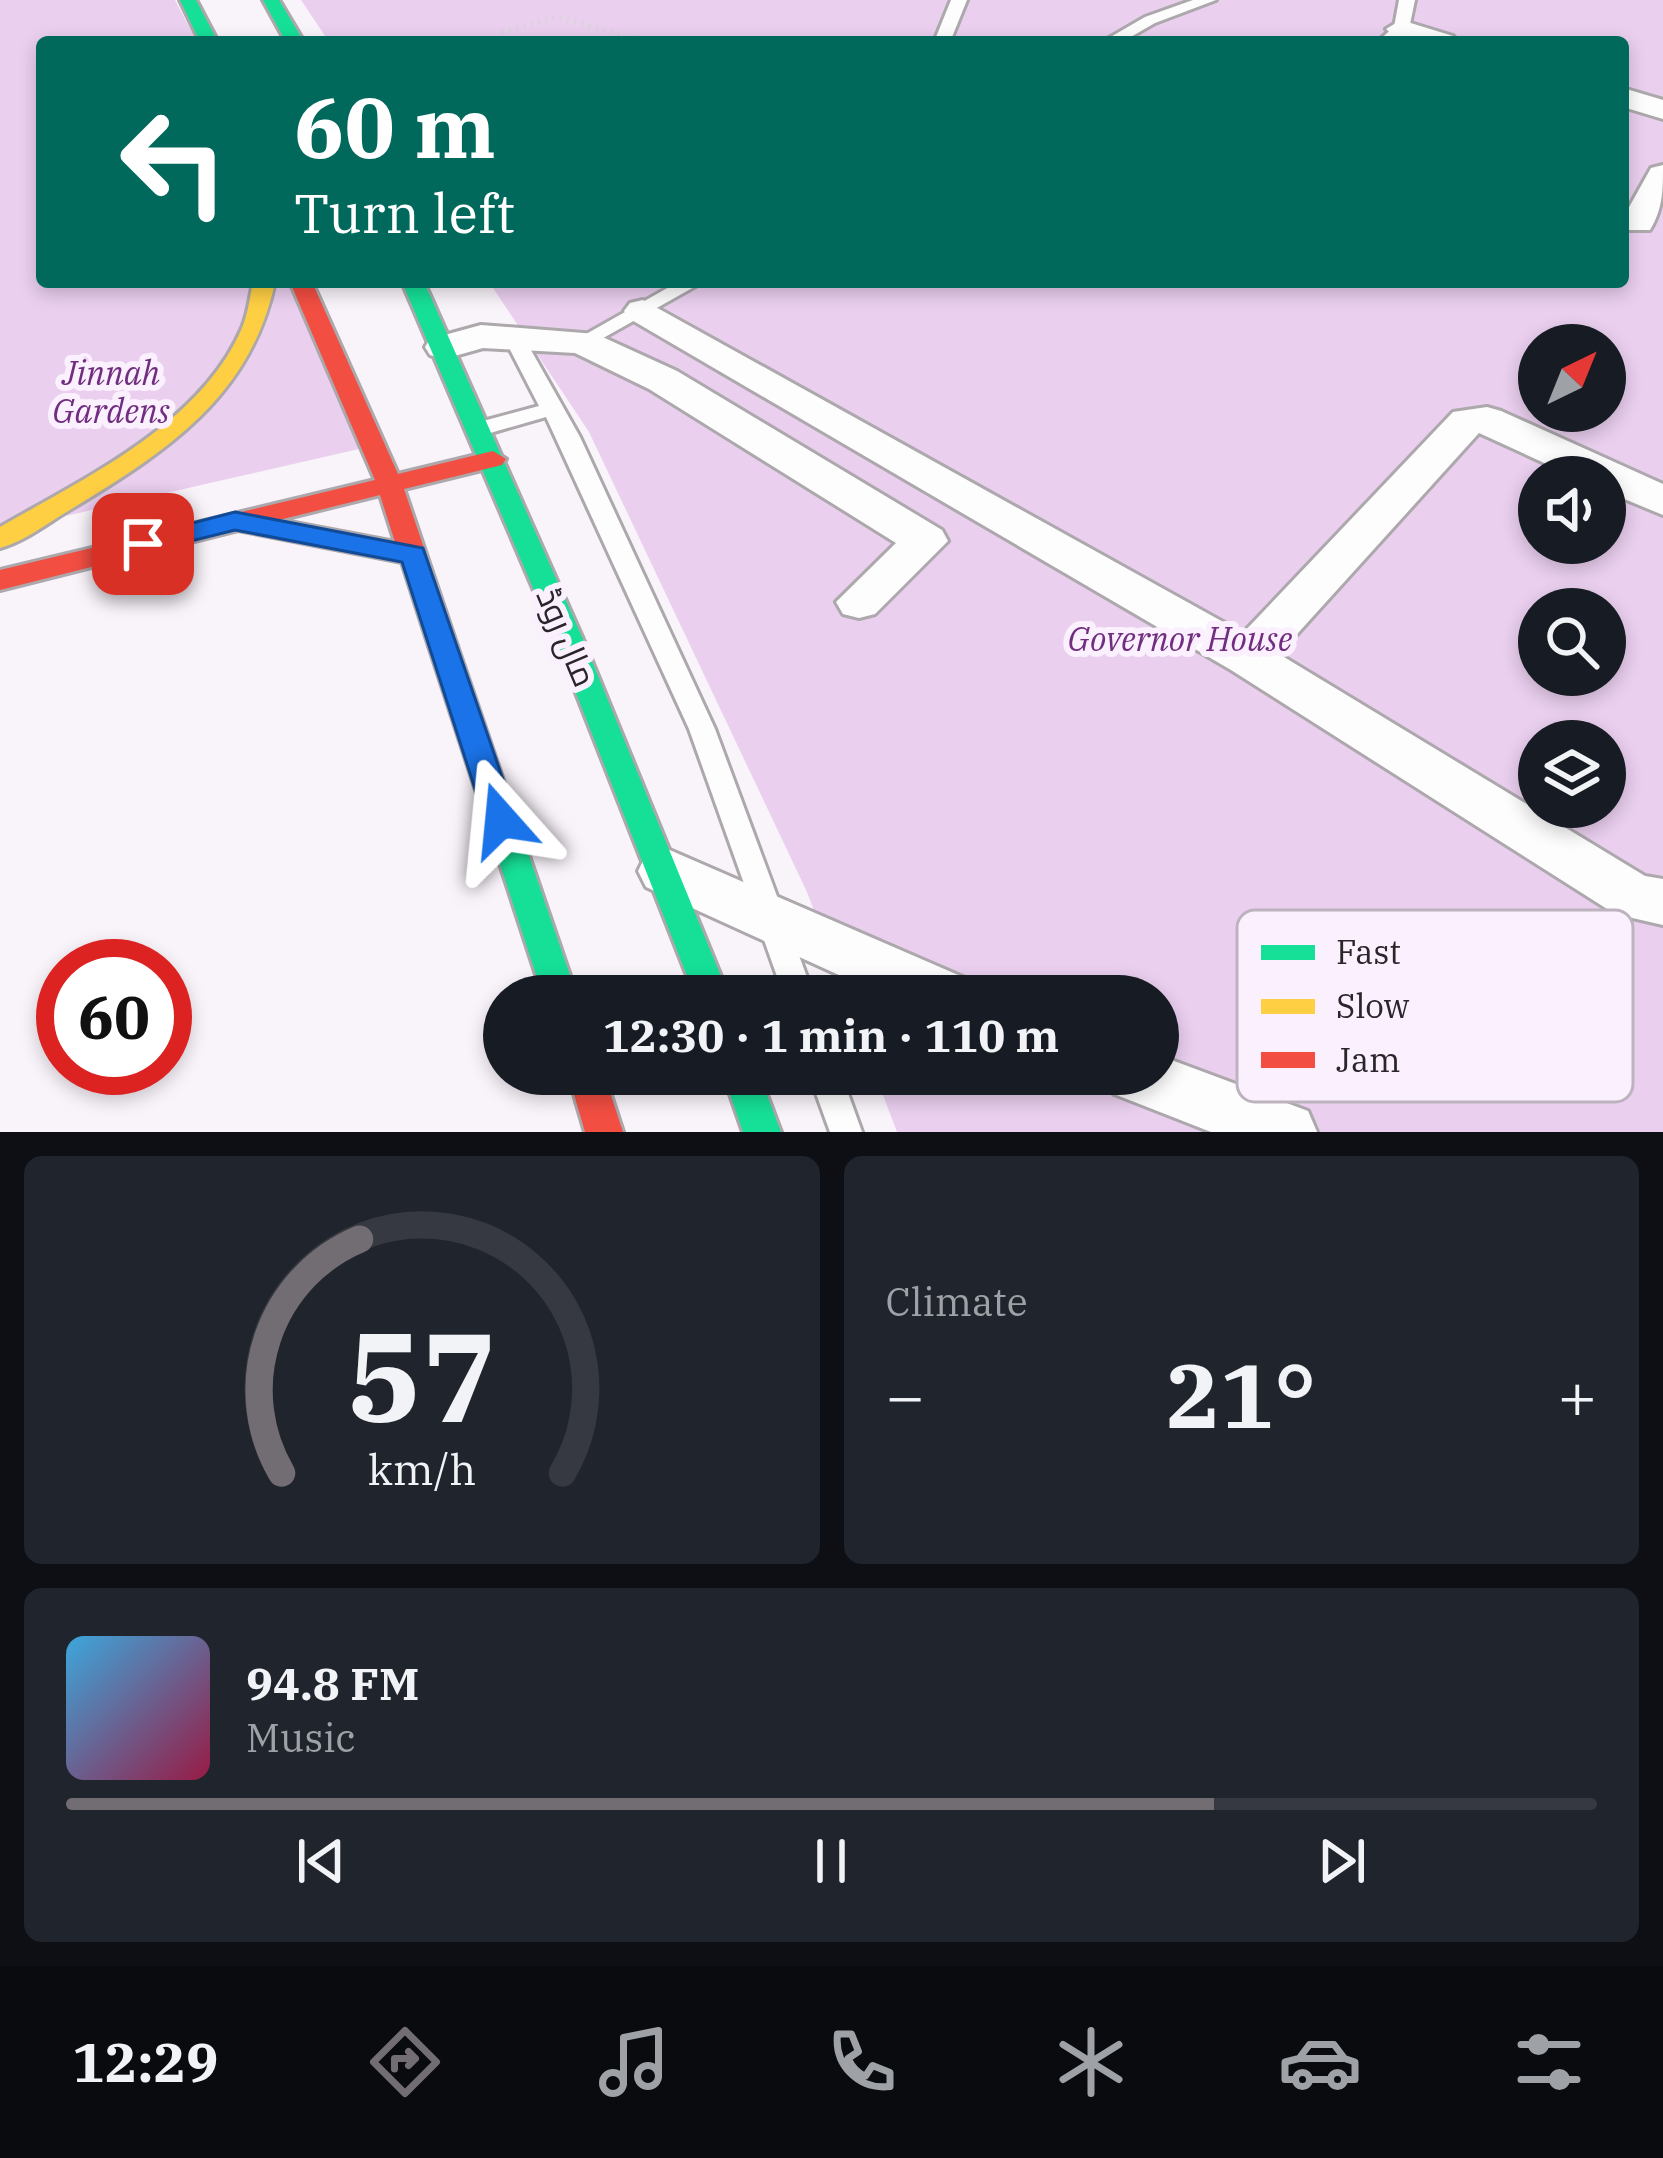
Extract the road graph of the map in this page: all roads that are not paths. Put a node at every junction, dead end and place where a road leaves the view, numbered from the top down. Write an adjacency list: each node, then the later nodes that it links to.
1 (188, 0): 6 (main road)
2 (272, 0): 7 (main road)
3 (959, 0): 8 (lane)
4 (1208, 0): 9 (lane)
5 (1398, 24): 10 (street)
6 (206, 36)
7 (292, 36)
8 (944, 36)
9 (1121, 36)
10 (1428, 36)
11 (1629, 99): 12 (street)
12 (1663, 110)
13 (1663, 175): 14 (street)
14 (1638, 223)
15 (263, 288): 32 (main road)
16 (303, 288): 27 (main road)
17 (415, 288): 22 (main road, مال روڈ)
18 (683, 288): 19 (lane)
19 (643, 311): 21 (lane); 36 (street)
20 (513, 336): 21 (street); 22 (street); 23 (lane)
21 (581, 342): 35 (street)
22 (444, 347): 24 (main road, مال روڈ)
23 (551, 409): 24 (lane); 39 (lane)
24 (469, 432): 26 (main road, مال روڈ)
25 (412, 447): 27 (main road)
26 (493, 458): 28 (main road); 37 (main road, مال روڈ)
27 (364, 459): 28 (main road)
28 (389, 483): 30 (main road); 33 (main road)
29 (1663, 501): 36 (street)
30 (235, 521): 33 (main road); 34 (main road)
31 (88, 524): 32 (main road)
32 (0, 542)
33 (413, 555): 40 (main road)
34 (0, 580)
35 (859, 602)
36 (1248, 658): 38 (street)
37 (665, 871): 39 (street); 41 (main road, مال روڈ)
38 (1663, 902)
39 (774, 920): 42 (lane); 43 (street)
40 (553, 975)
41 (704, 975)
42 (792, 975)
43 (898, 975)
44 (1179, 1091): 51 (street)
45 (593, 1095): 48 (main road)
46 (749, 1095): 49 (main road)
47 (833, 1095): 50 (lane)
48 (604, 1132)
49 (762, 1132)
50 (846, 1132)
51 (1286, 1132)

